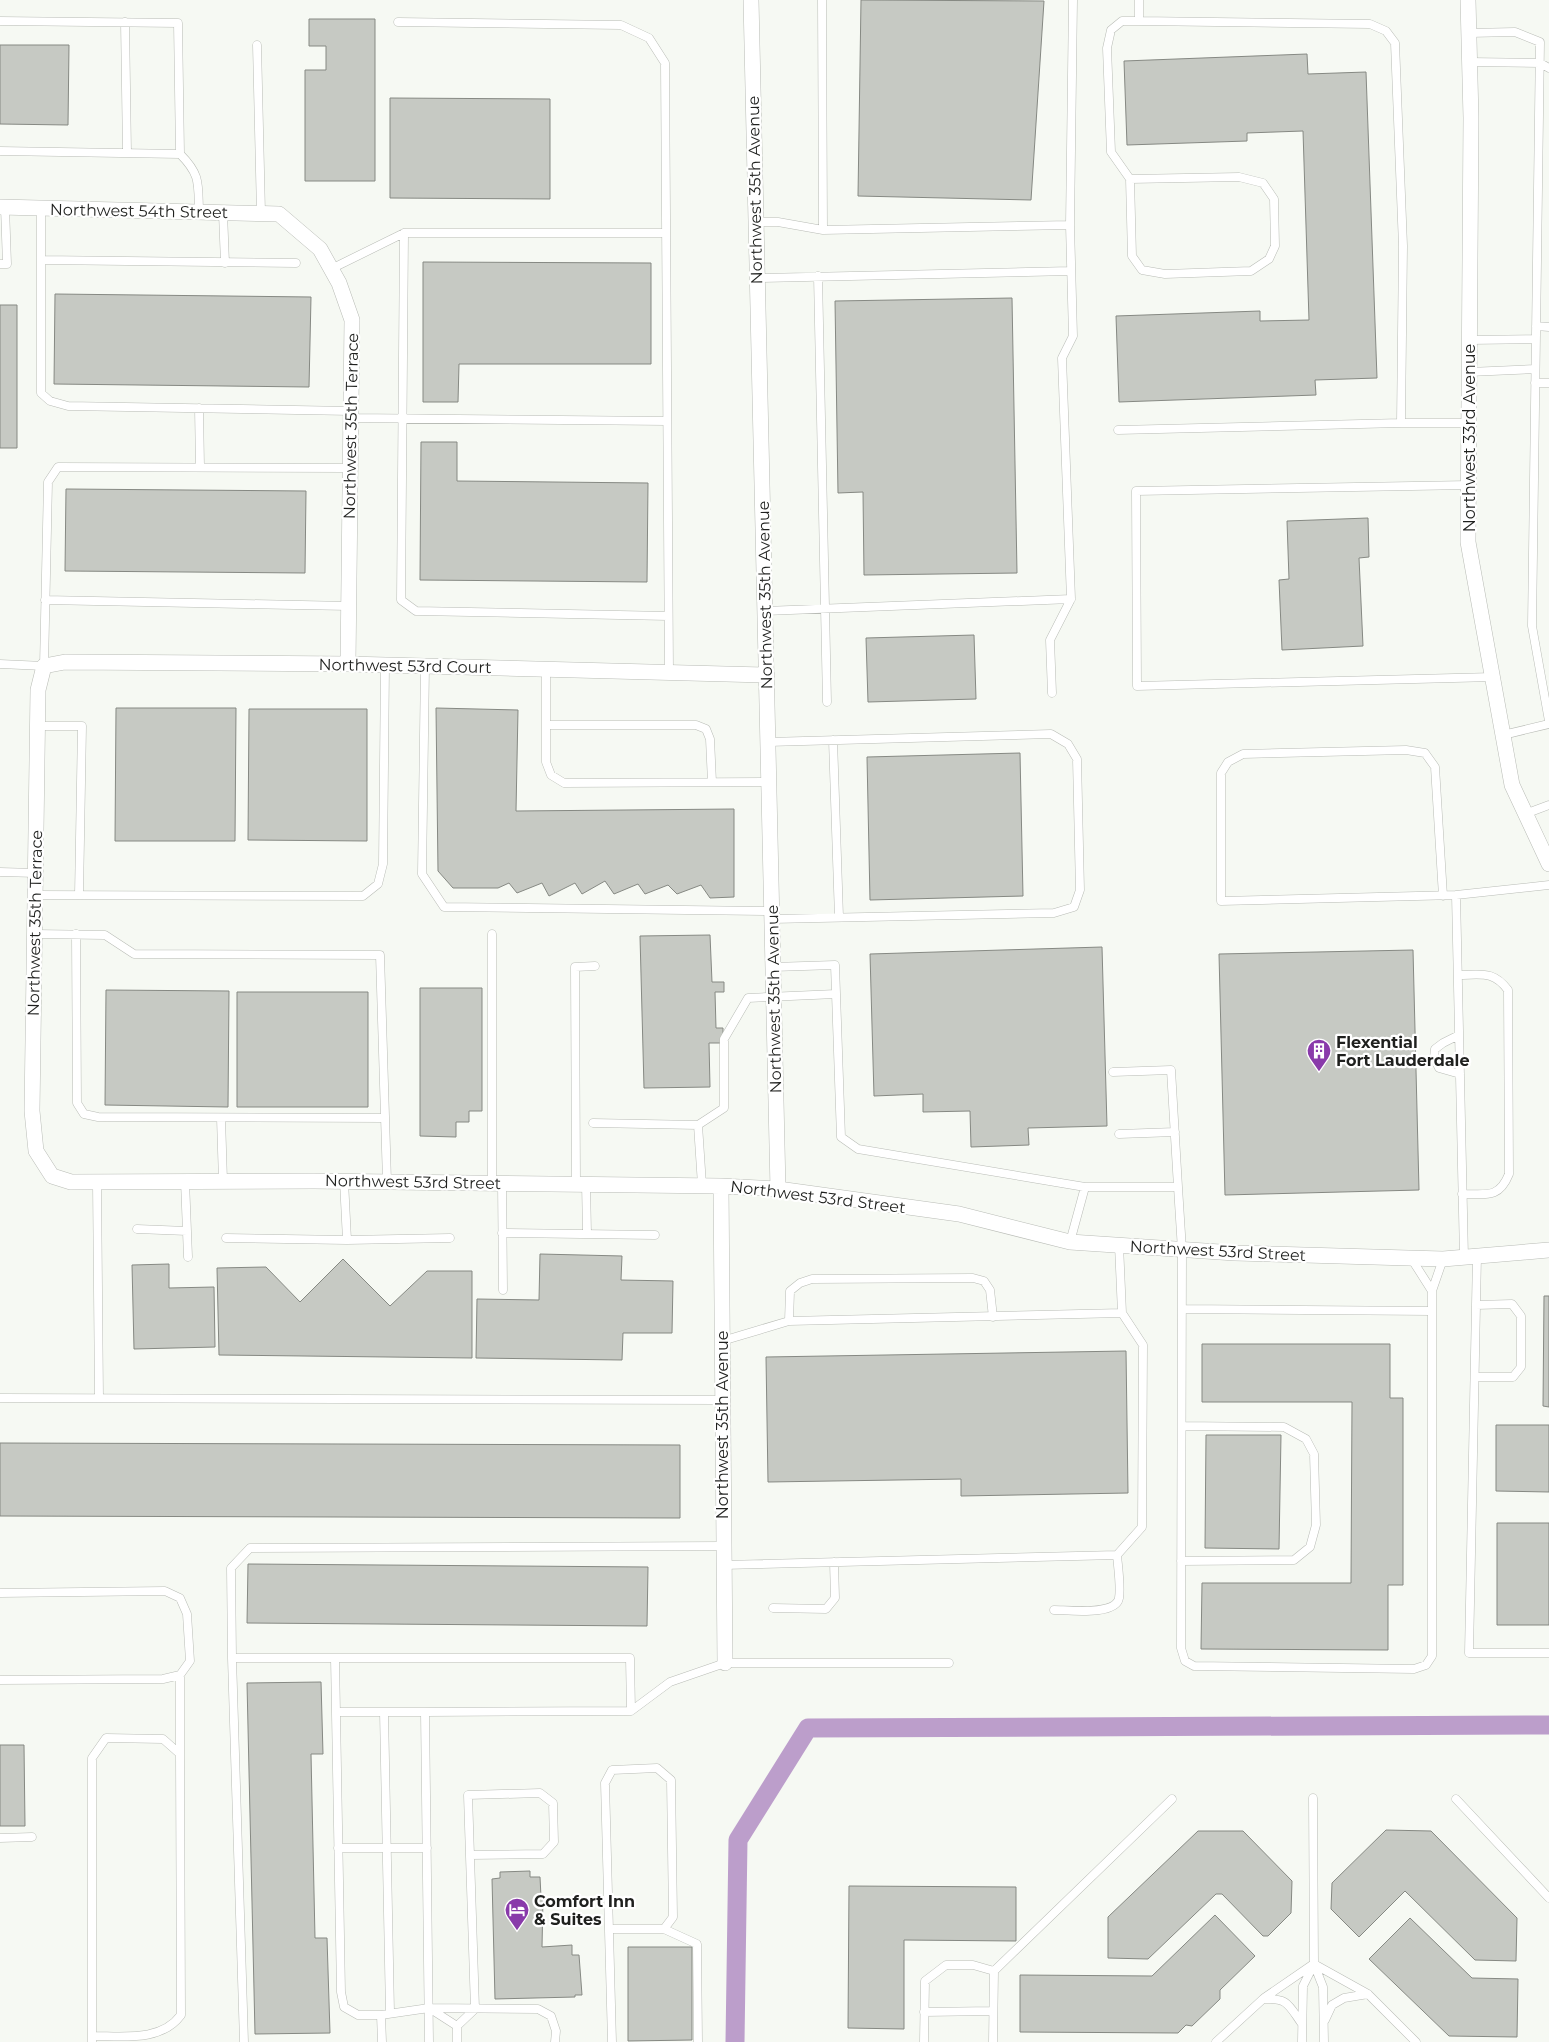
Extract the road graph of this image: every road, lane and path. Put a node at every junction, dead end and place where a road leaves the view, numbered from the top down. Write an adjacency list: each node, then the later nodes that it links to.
1 (751, 0): 25 (street, Northwest 35th Avenue)
2 (822, 0): 27 (lane)
3 (1073, 0): 26 (lane)
4 (1139, 0): 7 (lane)
5 (1468, 0): 10 (street, Northwest 33rd Avenue)
6 (0, 21): 8 (lane)
7 (1139, 21): 18 (lane); 50 (lane)
8 (125, 22): 16 (lane); 17 (lane)
9 (398, 22): 29 (lane)
10 (1469, 33): 12 (street, Northwest 33rd Avenue); 13 (lane)
11 (257, 45): 23 (lane)
12 (1469, 62): 13 (lane); 41 (street, Northwest 33rd Avenue)
13 (1540, 63): 14 (lane); 38 (lane)
14 (1549, 68)
15 (0, 151): 16 (lane)
16 (128, 153): 17 (lane)
17 (180, 154): 21 (lane)
18 (1130, 179): 18 (lane)
19 (2, 207): 20 (street, Northwest 54th Street); 33 (lane)
20 (41, 208): 21 (street, Northwest 54th Street); 30 (lane)
21 (199, 212): 22 (street, Northwest 54th Street)
22 (223, 213): 23 (street, Northwest 54th Street); 31 (lane)
23 (261, 213): 24 (street, Northwest 54th Street)
24 (279, 214): 34 (street, Northwest 35th Terrace)
25 (756, 222): 27 (lane); 37 (street, Northwest 35th Avenue)
26 (1070, 225): 27 (lane); 35 (lane)
27 (823, 230)
28 (404, 233): 29 (lane); 34 (lane); 48 (lane)
29 (666, 233): 49 (lane)
30 (41, 260): 31 (lane); 46 (lane)
31 (225, 262): 32 (lane)
32 (296, 263)
33 (0, 264)
34 (331, 269): 47 (street, Northwest 35th Terrace)
35 (1071, 271): 36 (lane); 57 (lane)
36 (818, 276): 37 (lane); 59 (lane)
37 (758, 278): 60 (street, Northwest 35th Avenue)
38 (1536, 326): 39 (lane); 40 (lane)
39 (1549, 327)
40 (1535, 339): 41 (lane); 42 (lane)
41 (1469, 340): 43 (street, Northwest 33rd Avenue)
42 (1535, 369): 43 (lane); 44 (lane)
43 (1469, 372): 51 (street, Northwest 33rd Avenue)
44 (1535, 383): 45 (lane); 73 (lane)
45 (1549, 383)
46 (199, 408): 47 (lane); 53 (lane)
47 (351, 414): 48 (lane); 54 (street, Northwest 35th Terrace)
48 (402, 419): 49 (lane); 61 (lane)
49 (667, 421): 61 (lane)
50 (1401, 423): 51 (lane); 52 (lane)
51 (1469, 423): 55 (street, Northwest 33rd Avenue)
52 (1118, 430)
53 (200, 467): 54 (lane); 56 (lane)
54 (350, 468): 58 (street, Northwest 35th Terrace)
55 (1469, 485): 70 (street, Northwest 33rd Avenue); 70 (lane)
56 (45, 600): 58 (lane); 65 (lane)
57 (1071, 600): 59 (lane); 71 (lane)
58 (349, 606): 63 (street, Northwest 35th Terrace)
59 (825, 608): 60 (lane); 72 (lane)
60 (765, 610): 69 (street, Northwest 35th Avenue)
61 (668, 616): 68 (lane)
62 (0, 664): 65 (lane)
63 (348, 664): 64 (street, Northwest 53rd Court); 65 (street, Northwest 53rd Court)
64 (385, 665): 66 (street, Northwest 53rd Court); 88 (lane)
65 (44, 666): 75 (street, Northwest 35th Terrace)
66 (425, 666): 67 (street, Northwest 53rd Court); 91 (lane)
67 (546, 670): 68 (street, Northwest 53rd Court); 74 (lane)
68 (669, 673): 69 (street, Northwest 53rd Court)
69 (767, 675): 78 (street, Northwest 35th Avenue)
70 (1493, 677): 76 (street, Northwest 33rd Avenue)
71 (1052, 693)
72 (827, 702)
73 (1549, 722): 76 (lane)
74 (546, 725): 79 (lane); 79 (lane)
75 (38, 726): 85 (street, Northwest 35th Terrace); 88 (lane)
76 (1503, 735): 82 (street, Northwest 33rd Avenue)
77 (833, 740): 78 (lane); 92 (lane); 92 (lane)
78 (768, 742): 80 (street, Northwest 35th Avenue)
79 (712, 782): 80 (lane)
80 (769, 782): 91 (street, Northwest 35th Avenue)
81 (1549, 805): 82 (lane)
82 (1525, 814): 83 (street, Northwest 33rd Avenue)
83 (1549, 864)
84 (0, 872): 85 (lane)
85 (36, 873): 87 (street, Northwest 35th Terrace)
86 (1549, 885): 89 (lane)
87 (36, 895): 88 (lane); 93 (street, Northwest 35th Terrace)
88 (79, 895)
89 (1456, 895): 90 (lane); 98 (lane)
90 (1443, 896): 90 (lane)
91 (772, 915): 92 (lane); 97 (street, Northwest 35th Avenue)
92 (838, 917)
93 (35, 934): 94 (lane); 110 (street, Northwest 35th Terrace)
94 (76, 934): 104 (lane); 105 (lane)
95 (492, 934): 116 (lane)
96 (595, 966): 117 (lane)
97 (773, 967): 99 (lane); 100 (street, Northwest 35th Avenue)
98 (1458, 975): 101 (lane); 123 (lane)
99 (836, 994): 100 (lane); 120 (lane)
100 (774, 997): 107 (lane); 122 (street, Northwest 35th Avenue)
101 (1459, 1035): 103 (lane); 103 (lane)
102 (1113, 1072): 108 (lane)
103 (1460, 1074): 123 (lane)
104 (221, 1118): 105 (lane); 112 (lane)
105 (385, 1118): 114 (lane)
106 (593, 1122): 107 (lane)
107 (698, 1124): 118 (lane)
108 (1175, 1132): 109 (lane); 121 (lane)
109 (1118, 1134)
110 (52, 1176): 115 (street, Northwest 53rd Street)
111 (185, 1181): 112 (street, Northwest 53rd Street); 115 (street, Northwest 53rd Street); 125 (lane)
112 (223, 1181): 113 (street, Northwest 53rd Street)
113 (344, 1181): 114 (street, Northwest 53rd Street); 131 (lane)
114 (387, 1181): 116 (street, Northwest 53rd Street)
115 (97, 1182): 151 (lane)
116 (497, 1182): 117 (street, Northwest 53rd Street); 126 (lane)
117 (581, 1183): 118 (street, Northwest 53rd Street); 127 (lane)
118 (702, 1185): 119 (street, Northwest 53rd Street)
119 (721, 1186): 122 (street, Northwest 53rd Street); 148 (street, Northwest 35th Avenue)
120 (1085, 1187): 121 (lane); 132 (lane)
121 (1178, 1187): 134 (lane)
122 (778, 1189): 132 (street, Northwest 53rd Street)
123 (1462, 1194): 137 (lane)
124 (137, 1229): 125 (lane)
125 (187, 1231): 136 (lane)
126 (502, 1233): 127 (lane); 140 (lane)
127 (586, 1234): 128 (lane)
128 (655, 1235)
129 (226, 1238): 131 (lane)
130 (450, 1238): 131 (lane)
131 (347, 1240)
132 (1070, 1242): 133 (street, Northwest 53rd Street)
133 (1118, 1245): 134 (street, Northwest 53rd Street); 145 (lane)
134 (1182, 1250): 138 (street, Northwest 53rd Street); 143 (lane)
135 (1549, 1250): 137 (street, Northwest 53rd Street)
136 (188, 1257)
137 (1470, 1257): 139 (street, Northwest 53rd Street); 142 (lane)
138 (1411, 1258): 139 (street, Northwest 53rd Street); 141 (lane)
139 (1443, 1259): 141 (lane)
140 (503, 1290)
141 (1432, 1291): 144 (lane)
142 (1476, 1305): 149 (lane); 149 (lane)
143 (1182, 1309): 144 (lane); 153 (lane)
144 (1432, 1311): 156 (lane)
145 (1122, 1314): 146 (lane); 155 (lane)
146 (992, 1317): 147 (lane); 147 (lane)
147 (789, 1321): 148 (lane)
148 (722, 1341): 152 (street, Northwest 35th Avenue)
149 (1476, 1377): 162 (lane)
150 (0, 1398): 151 (lane)
151 (99, 1398): 152 (lane)
152 (722, 1400): 154 (street, Northwest 35th Avenue)
153 (1182, 1426): 156 (lane); 156 (lane)
154 (723, 1546): 158 (street, Northwest 35th Avenue); 163 (lane)
155 (1117, 1555): 157 (lane); 161 (lane)
156 (1181, 1561)
157 (834, 1562): 158 (lane); 160 (lane)
158 (723, 1565): 166 (street, Northwest 35th Avenue)
159 (0, 1594): 167 (lane)
160 (773, 1608)
161 (1054, 1610)
162 (1549, 1653)
163 (232, 1658): 164 (lane); 201 (lane)
164 (335, 1658): 169 (lane); 170 (lane)
165 (949, 1663): 166 (lane)
166 (725, 1664): 169 (lane)
167 (180, 1675): 168 (lane); 173 (lane)
168 (0, 1680)
169 (631, 1711): 172 (lane)
170 (336, 1712): 171 (lane); 179 (lane)
171 (384, 1712): 172 (lane); 180 (lane)
172 (425, 1712): 181 (lane)
173 (180, 1754): 199 (lane); 200 (lane)
174 (1172, 1798): 187 (lane)
175 (1313, 1798): 186 (lane)
176 (1456, 1798): 183 (lane)
177 (32, 1837): 178 (lane)
178 (0, 1838)
179 (338, 1848): 180 (lane); 195 (lane)
180 (387, 1848): 181 (lane); 193 (lane)
181 (427, 1848): 190 (lane)
182 (470, 1855): 182 (lane); 191 (lane)
183 (1549, 1898)
184 (608, 1929): 185 (lane); 185 (lane); 206 (lane)
185 (664, 1929): 207 (lane)
186 (1314, 1964): 188 (lane); 189 (lane); 196 (lane); 197 (lane)
187 (994, 1972): 192 (lane); 194 (lane)
188 (1368, 1994): 196 (lane); 213 (lane)
189 (1263, 1999): 197 (lane); 210 (lane)
190 (429, 2008): 191 (lane); 193 (lane); 198 (lane); 203 (lane)
191 (476, 2009): 198 (lane); 205 (lane)
192 (993, 2011): 194 (lane); 209 (lane)
193 (390, 2012): 195 (lane)
194 (924, 2012): 208 (lane)
195 (381, 2015): 202 (lane)
196 (1324, 2022): 212 (lane)
197 (1302, 2024): 211 (lane)
198 (457, 2026): 204 (lane)
199 (92, 2039): 200 (lane)
200 (150, 2039)
201 (244, 2042)
202 (382, 2042)
203 (429, 2042)
204 (457, 2042)
205 (554, 2042)
206 (612, 2042)
207 (698, 2042)
208 (924, 2042)
209 (992, 2042)
210 (1216, 2042)
211 (1302, 2042)
212 (1324, 2042)
213 (1416, 2042)

